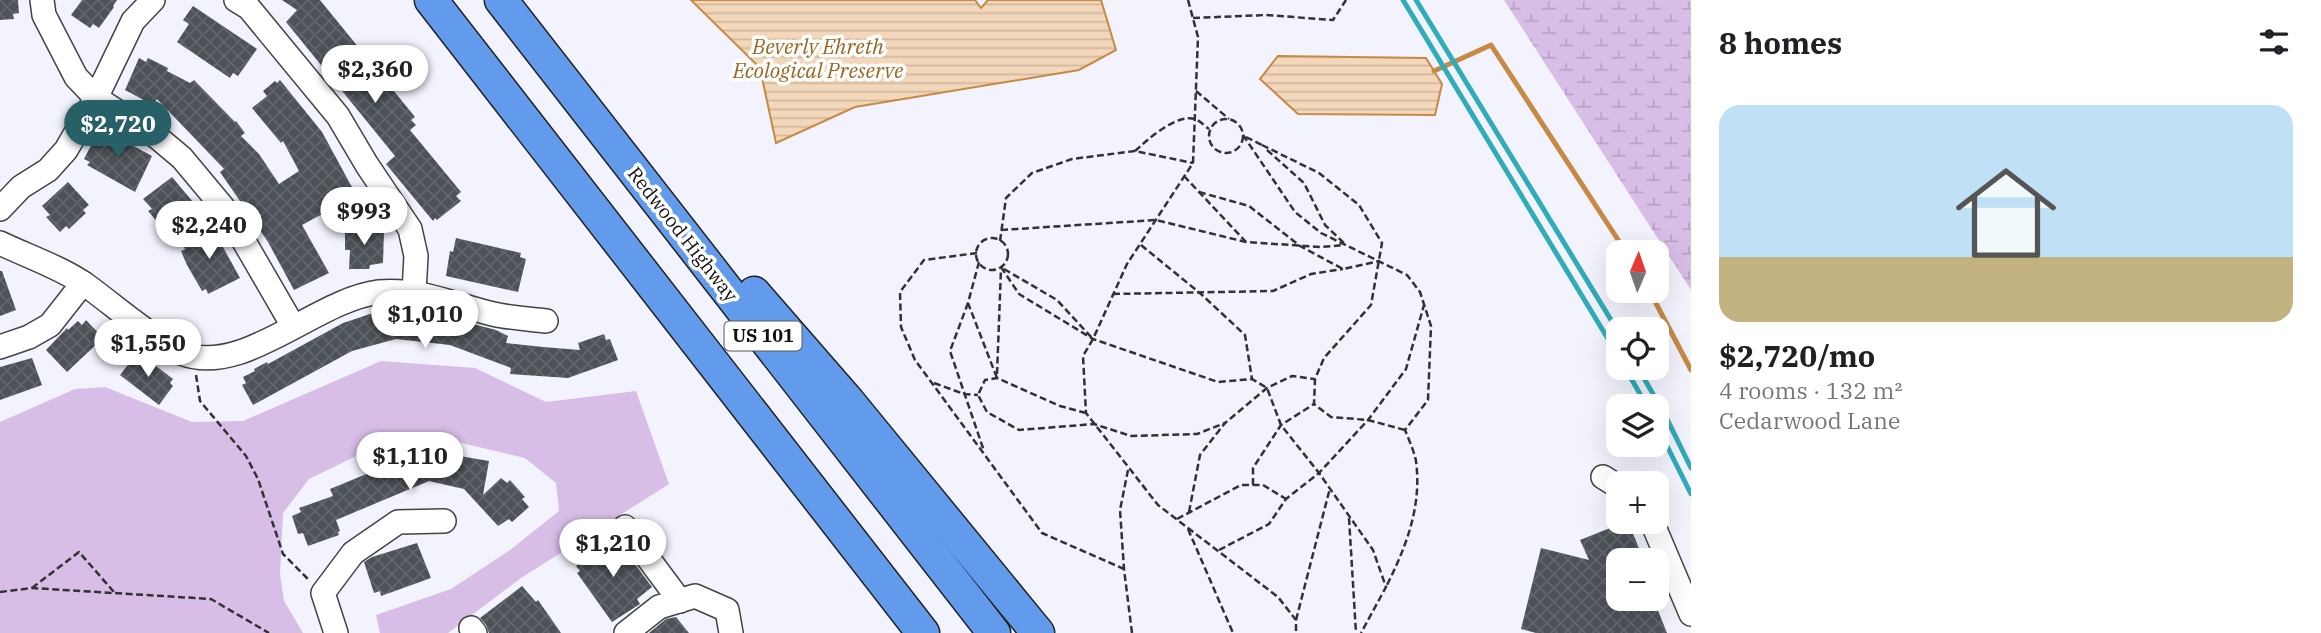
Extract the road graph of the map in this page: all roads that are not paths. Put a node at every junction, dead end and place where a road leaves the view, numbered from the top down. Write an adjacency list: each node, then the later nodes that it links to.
1 (42, 0): 7 (street)
2 (153, 0): 7 (street)
3 (236, 0): 11 (street)
4 (432, 0): 23 (highway, US 101)
5 (501, 0): 6 (highway, Redwood Highway / US 101)
6 (531, 39): 24 (highway, Redwood Highway / US 101); 25 (highway)
7 (96, 98): 8 (street); 13 (street)
8 (0, 209)
9 (0, 243): 10 (street)
10 (83, 283): 13 (street); 14 (street)
11 (414, 292): 12 (street); 13 (street)
12 (546, 321)
13 (293, 326)
14 (0, 347)
15 (444, 521): 20 (street)
16 (625, 527): 18 (street)
17 (1657, 534): 19 (street)
18 (680, 601): 21 (street); 22 (street)
19 (1691, 614)
20 (336, 633)
21 (626, 633)
22 (731, 633)
23 (923, 633)
24 (994, 633)
25 (1038, 633)

